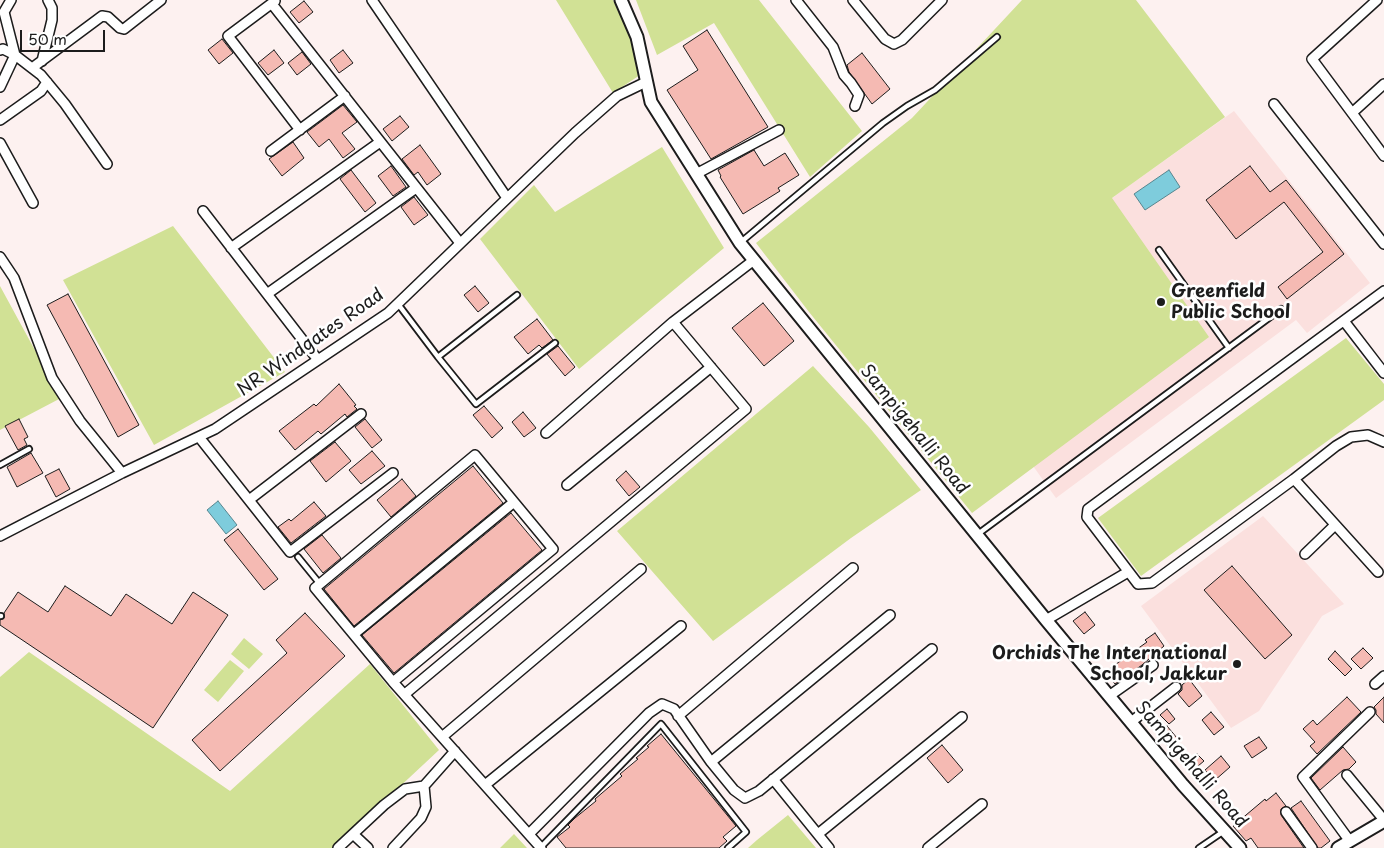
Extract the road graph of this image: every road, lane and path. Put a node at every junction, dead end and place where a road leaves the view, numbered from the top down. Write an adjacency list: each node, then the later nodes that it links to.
1 (11, 0): 11 (street)
2 (48, 0): 15 (street)
3 (161, 0): 15 (street)
4 (372, 0): 35 (street)
5 (620, 0): 18 (street, Sampigehalli Road)
6 (796, 0): 23 (street)
7 (853, 0): 8 (street)
8 (942, 0)
9 (1377, 0): 24 (street)
10 (274, 2): 21 (street); 26 (street)
11 (2, 11): 14 (street)
12 (997, 37): 39 (lane)
13 (0, 50): 14 (street)
14 (15, 55): 16 (street); 20 (street)
15 (42, 61): 16 (street)
16 (32, 68): 17 (street)
17 (47, 82): 25 (street); 32 (street)
18 (646, 82): 33 (street, Sampigehalli Road); 35 (street, NR Windgates Road)
19 (1384, 84): 24 (street)
20 (0, 87)
21 (345, 96): 26 (street); 28 (street)
22 (1274, 104): 40 (street)
23 (855, 106)
24 (1352, 113): 31 (street)
25 (0, 120)
26 (300, 130): 30 (street)
27 (779, 130): 33 (street)
28 (380, 142): 34 (street); 41 (street)
29 (0, 143): 36 (street)
30 (271, 151)
31 (1384, 156)
32 (107, 164)
33 (696, 174): 39 (street, Sampigehalli Road)
34 (416, 188): 38 (street); 46 (street)
35 (507, 198): 38 (street, NR Windgates Road)
36 (33, 203)
37 (203, 211): 41 (street)
38 (460, 243): 48 (street, NR Windgates Road)
39 (740, 243): 44 (street, Sampigehalli Road)
40 (1384, 244)
41 (231, 248): 46 (street)
42 (1159, 250): 53 (lane)
43 (0, 257): 64 (street)
44 (754, 260): 51 (street); 71 (street, Sampigehalli Road)
45 (1384, 291): 50 (street)
46 (267, 294): 55 (street)
47 (517, 295): 54 (lane)
48 (397, 304): 54 (lane); 55 (street, NR Windgates Road)
49 (1281, 309): 53 (lane)
50 (1344, 321): 57 (street); 77 (street)
51 (673, 322): 56 (street); 59 (street)
52 (555, 343): 54 (lane)
53 (1229, 348): 71 (lane)
54 (438, 357)
55 (318, 360): 60 (street, NR Windgates Road)
56 (711, 367): 67 (street); 90 (street)
57 (1384, 373)
58 (361, 414): 68 (street)
59 (546, 433)
60 (199, 437): 64 (street, NR Windgates Road); 68 (street)
61 (1384, 442): 66 (street)
62 (29, 449): 63 (lane)
63 (0, 465)
64 (122, 473): 72 (street, NR Windgates Road)
65 (393, 473): 68 (street)
66 (1294, 479): 70 (street); 77 (street)
67 (567, 485)
68 (249, 500)
69 (514, 502): 79 (street); 83 (street); 87 (street)
70 (1335, 525): 73 (street); 78 (street)
71 (977, 535): 81 (street, Sampigehalli Road)
72 (0, 536)
73 (1305, 554)
74 (298, 557): 79 (lane)
75 (853, 568): 93 (street)
76 (641, 569): 96 (street)
77 (1128, 572): 81 (street)
78 (1378, 572)
79 (320, 584): 83 (street)
80 (890, 615): 98 (street)
81 (1046, 620): 91 (street, Sampigehalli Road)
82 (681, 626): 101 (street)
83 (354, 634): 87 (street)
84 (932, 649): 100 (street)
85 (1153, 665): 91 (street)
86 (1384, 676): 88 (street)
87 (393, 682): 90 (street)
88 (1375, 684)
89 (1176, 687): 95 (street)
90 (405, 694): 96 (street)
91 (1109, 696): 95 (street, Sampigehalli Road)
92 (1370, 712): 110 (street)
93 (678, 716): 98 (street); 108 (street)
94 (962, 716): 109 (street)
95 (1131, 722): 106 (street, Sampigehalli Road)
96 (442, 736): 97 (street)
97 (455, 751): 101 (street); 102 (street)
98 (711, 762): 100 (street)
99 (1347, 775): 105 (street)
100 (773, 780): 109 (street)
101 (485, 785): 108 (street)
102 (424, 786): 107 (street); 113 (street)
103 (982, 804): 117 (street)
104 (1286, 812): 120 (street)
105 (1384, 820): 110 (street)
106 (1224, 831): 118 (lane); 119 (street, Sampigehalli Road)
107 (353, 834): 111 (street); 112 (street)
108 (529, 834): 114 (street)
109 (818, 834): 116 (street)
110 (1349, 840): 121 (street)
111 (338, 848)
112 (368, 848)
113 (393, 848)
114 (541, 848): 115 (lane)
115 (728, 848)
116 (829, 848)
117 (928, 848)
118 (1199, 848)
119 (1240, 848)
120 (1312, 848)
121 (1338, 848)

